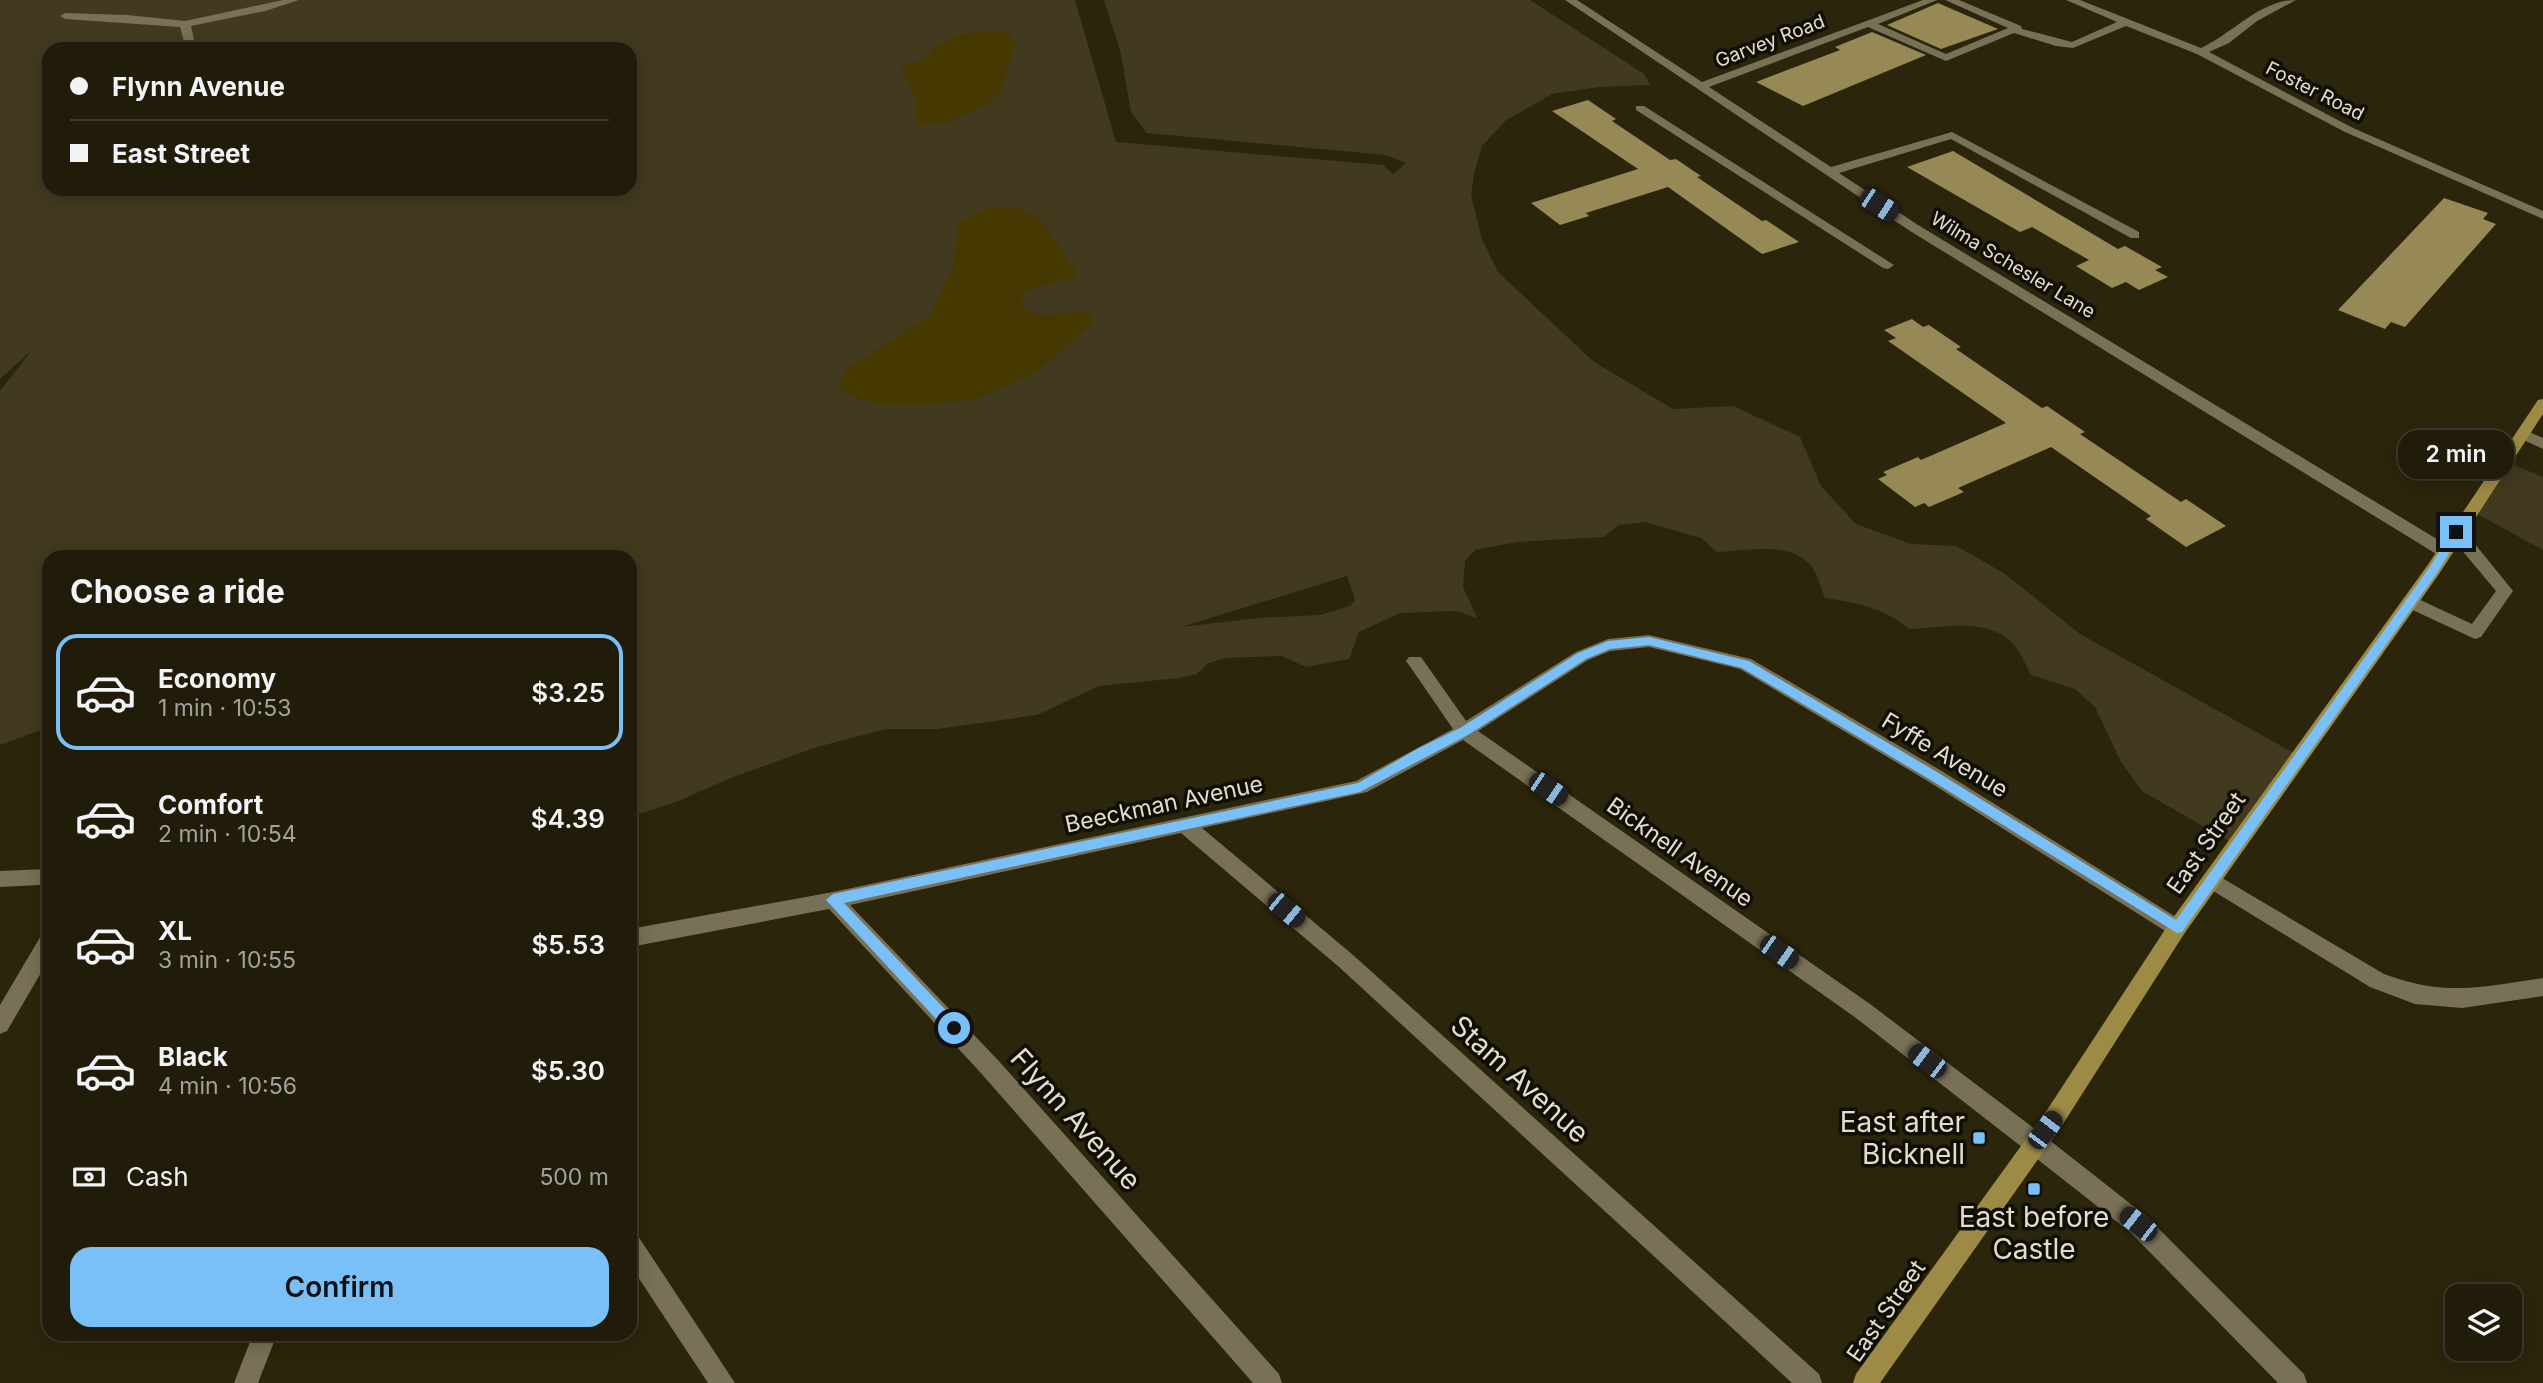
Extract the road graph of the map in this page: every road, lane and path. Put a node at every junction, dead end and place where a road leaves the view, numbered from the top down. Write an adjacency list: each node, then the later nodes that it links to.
1 (294, 0): 10 (street)
2 (1570, 0): 14 (street, Wilma Schesler Lane)
3 (1932, 0): 9 (street, Garvey Road)
4 (1950, 0): 11 (street)
5 (2071, 0): 8 (street, Foster Road)
6 (2291, 0): 13 (street)
7 (65, 16): 10 (street)
8 (2126, 22): 11 (street); 13 (street, Foster Road)
9 (1867, 23): 11 (street); 14 (street, Garvey Road)
10 (185, 24): 12 (street)
11 (2014, 30)
12 (189, 42)
13 (2201, 52): 17 (street, Foster Road)
14 (1699, 87): 16 (street, Wilma Schesler Lane)
15 (1640, 108): 19 (street)
16 (1828, 172): 18 (street); 24 (street, Wilma Schesler Lane)
17 (2543, 215)
18 (2135, 234)
19 (1888, 265)
20 (2543, 403): 21 (main road, East Street)
21 (2522, 434): 22 (street); 23 (main road, East Street)
22 (2543, 444)
23 (2456, 532): 24 (main road, East Street); 25 (street)
24 (2444, 551): 25 (main road, East Street)
25 (2410, 602): 32 (main road, East Street)
26 (1676, 648): 28 (street, Beeckman Avenue); 34 (street, Fyffe Avenue)
27 (1415, 661): 28 (street, Bicknell Avenue)
28 (1464, 732): 29 (street, Beeckman Avenue); 39 (street, Bicknell Avenue)
29 (1185, 825): 33 (street, Beeckman Avenue); 45 (street, Stam Avenue)
30 (42, 877): 31 (street)
31 (0, 878)
32 (2212, 880): 34 (main road, East Street); 37 (street)
33 (833, 900): 35 (street, Beeckman Avenue); 44 (street, Flynn Avenue)
34 (2177, 928): 39 (main road, East Street)
35 (637, 937)
36 (42, 952): 38 (street)
37 (2543, 987)
38 (0, 1024)
39 (2035, 1143): 46 (main road, East Street); 47 (street, Bicknell Avenue)
40 (637, 1254): 43 (street)
41 (262, 1341): 42 (street)
42 (246, 1383)
43 (723, 1383)
44 (1270, 1383)
45 (1810, 1383)
46 (1865, 1383)
47 (2295, 1383)

